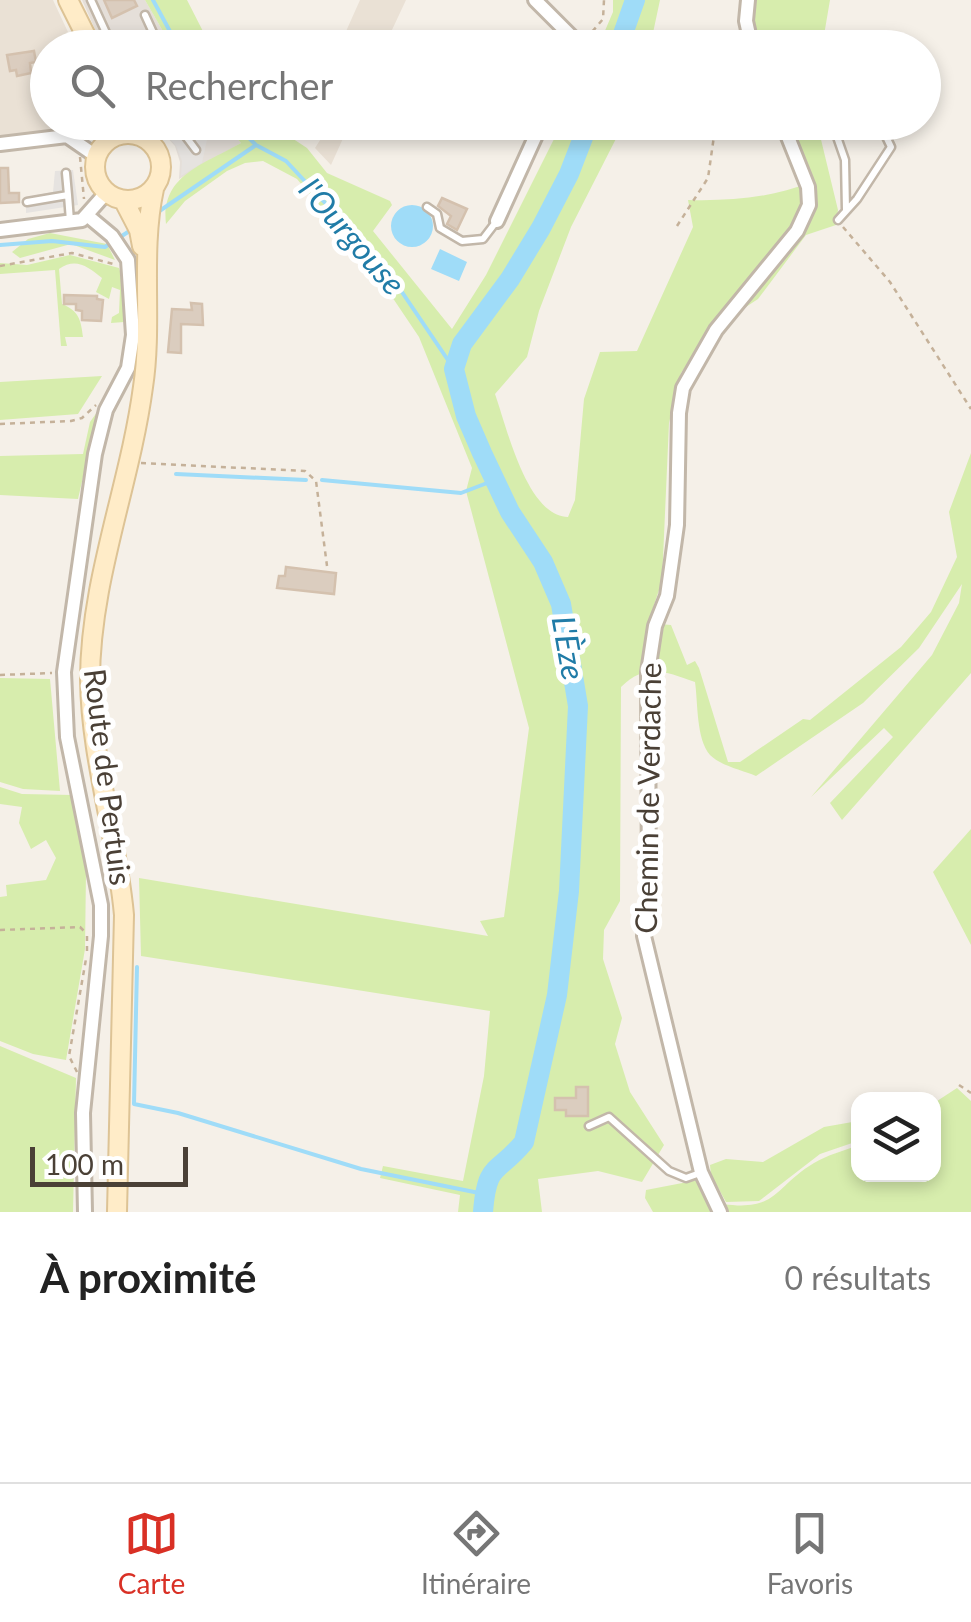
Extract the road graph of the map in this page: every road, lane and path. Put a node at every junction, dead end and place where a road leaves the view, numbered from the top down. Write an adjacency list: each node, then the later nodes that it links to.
1 (68, 0): 7 (main road)
2 (91, 0): 8 (lane)
3 (535, 0): 10 (street)
4 (604, 0): 11 (path)
5 (748, 0): 12 (street)
6 (145, 15): 9 (lane)
7 (82, 30)
8 (104, 30)
9 (152, 30)
10 (562, 30)
11 (594, 30)
12 (748, 30)
13 (33, 140): 22 (street)
14 (147, 140): 25 (main road)
15 (188, 140): 23 (lane)
16 (534, 140): 33 (street)
17 (713, 140): 35 (path)
18 (789, 140): 53 (street, Chemin de Verdache)
19 (838, 140): 30 (lane)
20 (888, 140): 30 (lane)
21 (98, 142): 27 (main road); 31 (path)
22 (0, 144)
23 (196, 150)
24 (66, 173): 26 (lane)
25 (154, 189): 27 (main road); 39 (main road, Route de Pertuis)
26 (68, 195): 28 (lane); 34 (lane)
27 (115, 197): 31 (street); 39 (main road, Route de Pertuis)
28 (27, 202)
29 (427, 207): 33 (lane)
30 (846, 210): 32 (lane)
31 (91, 213): 34 (street); 38 (street)
32 (838, 220): 41 (path)
33 (497, 221)
34 (70, 222): 36 (street)
35 (676, 226)
36 (0, 230)
37 (0, 266): 38 (path)
38 (129, 266): 40 (street)
39 (148, 274): 43 (main road, Route de Pertuis)
40 (117, 389): 42 (path); 45 (street)
41 (971, 409)
42 (0, 424)
43 (129, 462): 44 (path); 55 (main road, Route de Pertuis)
44 (328, 566)
45 (64, 672): 46 (path); 48 (street)
46 (0, 676)
47 (0, 930): 48 (path)
48 (94, 934): 49 (street); 49 (path)
49 (85, 1081): 54 (street)
50 (959, 1085): 51 (path)
51 (971, 1093)
52 (589, 1126): 53 (lane)
53 (701, 1172): 56 (street, Chemin de Verdache)
54 (84, 1212)
55 (115, 1212)
56 (720, 1212)

